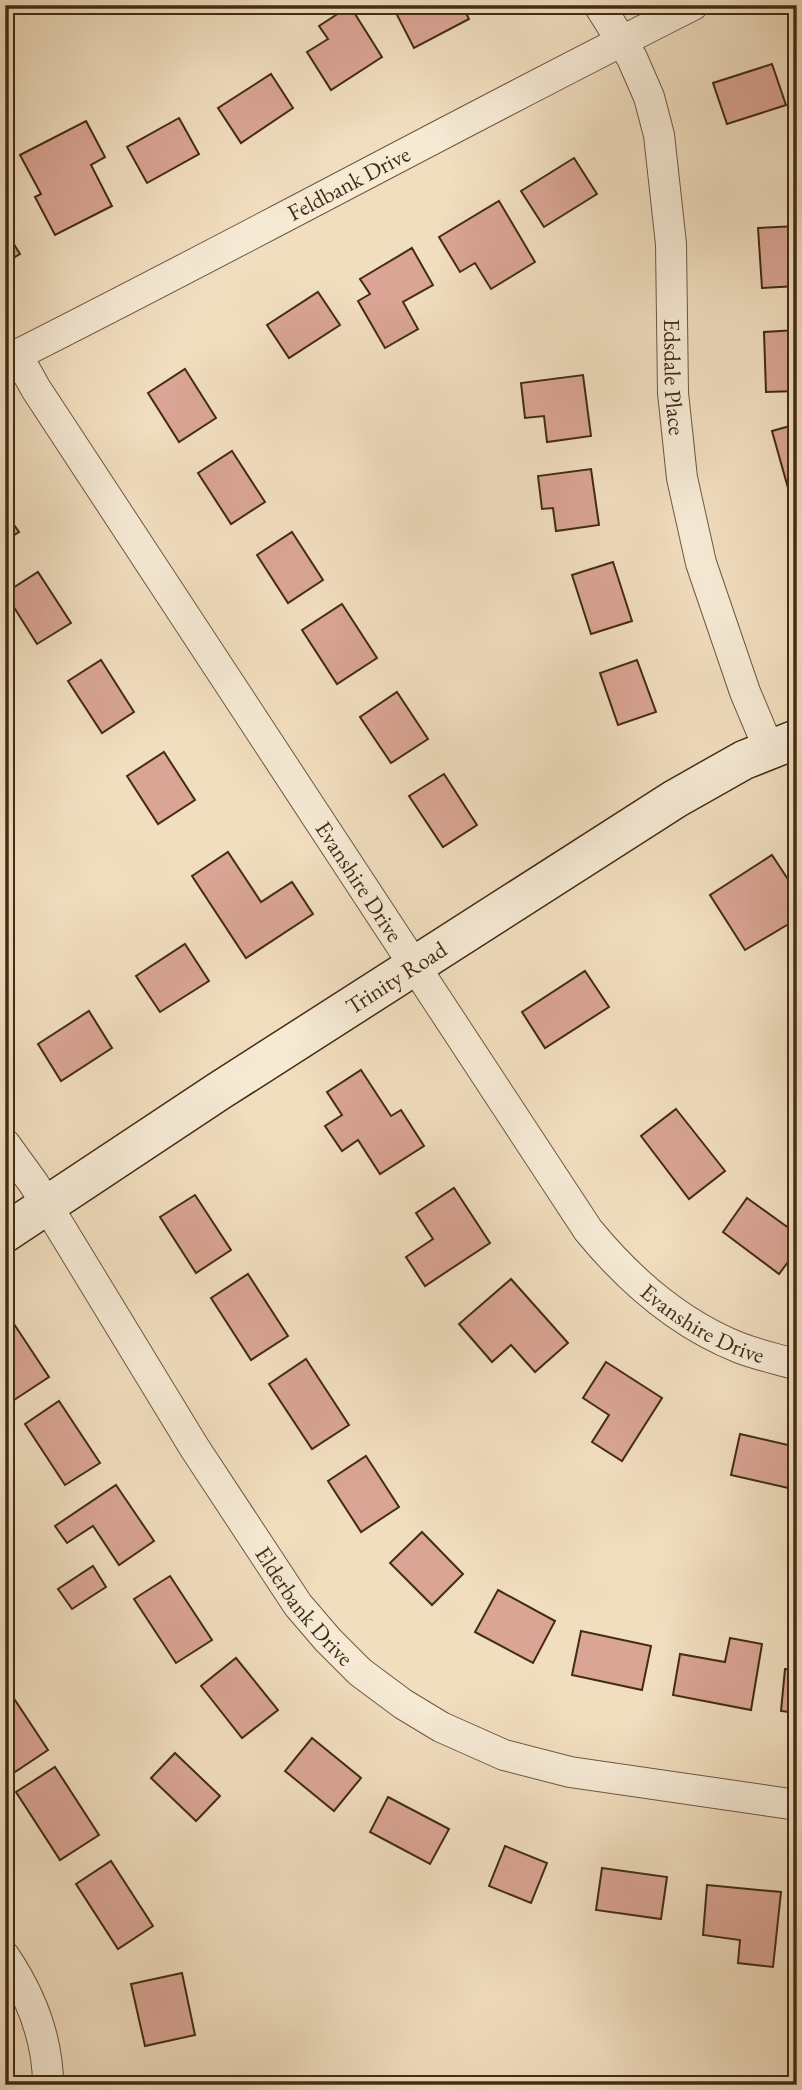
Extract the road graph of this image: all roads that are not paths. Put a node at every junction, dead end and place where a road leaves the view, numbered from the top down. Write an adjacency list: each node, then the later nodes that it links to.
1 (599, 5): 3 (street, Edsdale Place)
2 (693, 5): 3 (street, Feldbank Drive)
3 (621, 41): 4 (street, Feldbank Drive); 5 (street, Edsdale Place)
4 (11, 358): 6 (street, Evanshire Drive)
5 (783, 744): 6 (street, Trinity Road)
6 (414, 965): 8 (street, Trinity Road); 10 (street, Evanshire Drive)
7 (5, 1143): 8 (street, Elderbank Drive)
8 (46, 1205): 9 (street, Trinity Road); 11 (street, Elderbank Drive)
9 (5, 1233)
10 (797, 1364)
11 (797, 1805)
12 (5, 1957): 13 (street)
13 (48, 2085)

